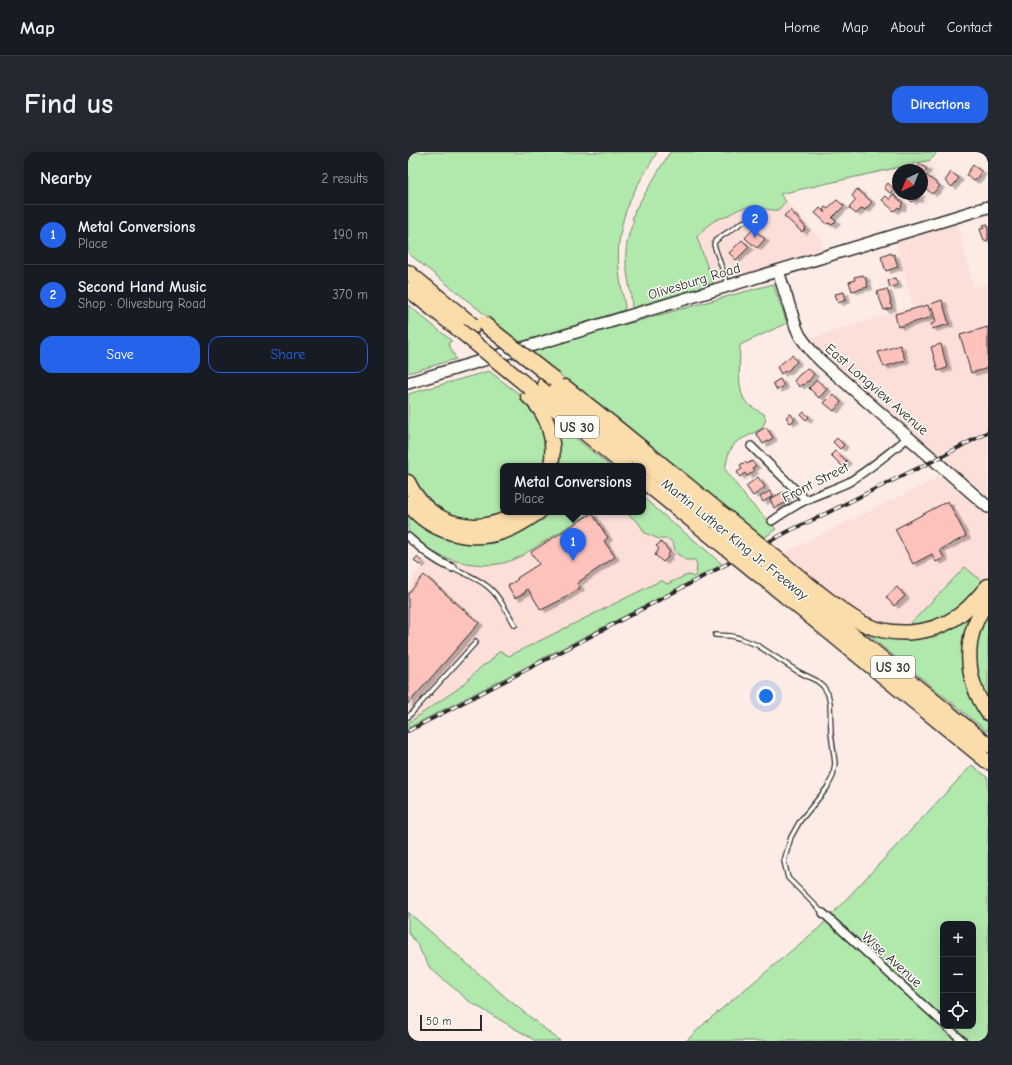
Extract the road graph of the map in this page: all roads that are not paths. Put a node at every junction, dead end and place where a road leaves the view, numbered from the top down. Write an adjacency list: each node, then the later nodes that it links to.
1 (988, 207): 3 (main road, Olivesburg Road)
2 (756, 220): 5 (lane)
3 (778, 271): 5 (main road, Olivesburg Road); 9 (main road, East Longview Avenue)
4 (408, 272): 6 (highway, Martin Luther King Jr. Freeway / US 30)
5 (728, 286): 7 (main road, Olivesburg Road)
6 (414, 288): 8 (highway, Martin Luther King Jr. Freeway / US 30, bridge); 25 (highway, Martin Luther King Jr. Freeway / US 30, bridge)
7 (408, 383)
8 (526, 389): 11 (highway); 12 (highway, Martin Luther King Jr. Freeway / US 30)
9 (909, 437): 16 (street, Front Street); 18 (main road, East Longview Avenue)
10 (751, 446): 16 (street)
11 (551, 463)
12 (621, 463)
13 (408, 482): 19 (highway)
14 (646, 484): 22 (highway, Martin Luther King Jr. Freeway / US 30)
15 (646, 495): 22 (highway)
16 (806, 500): 21 (street, Front Street)
17 (408, 503): 20 (highway)
18 (988, 507)
19 (514, 515)
20 (535, 515)
21 (772, 521)
22 (703, 534): 31 (highway, Martin Luther King Jr. Freeway / US 30, bridge)
23 (408, 537): 24 (street)
24 (453, 568): 28 (lane)
25 (803, 586): 26 (highway); 34 (highway, Martin Luther King Jr. Freeway / US 30)
26 (988, 586)
27 (988, 601): 32 (highway)
28 (515, 625)
29 (715, 635): 37 (lane)
30 (476, 642): 33 (lane)
31 (876, 671): 35 (highway, Martin Luther King Jr. Freeway / US 30); 36 (highway)
32 (988, 714)
33 (408, 717)
34 (988, 745)
35 (988, 762)
36 (988, 770)
37 (823, 913): 38 (street, Wise Avenue)
38 (940, 1020)
39 (949, 1029): 40 (street)
40 (963, 1041)

